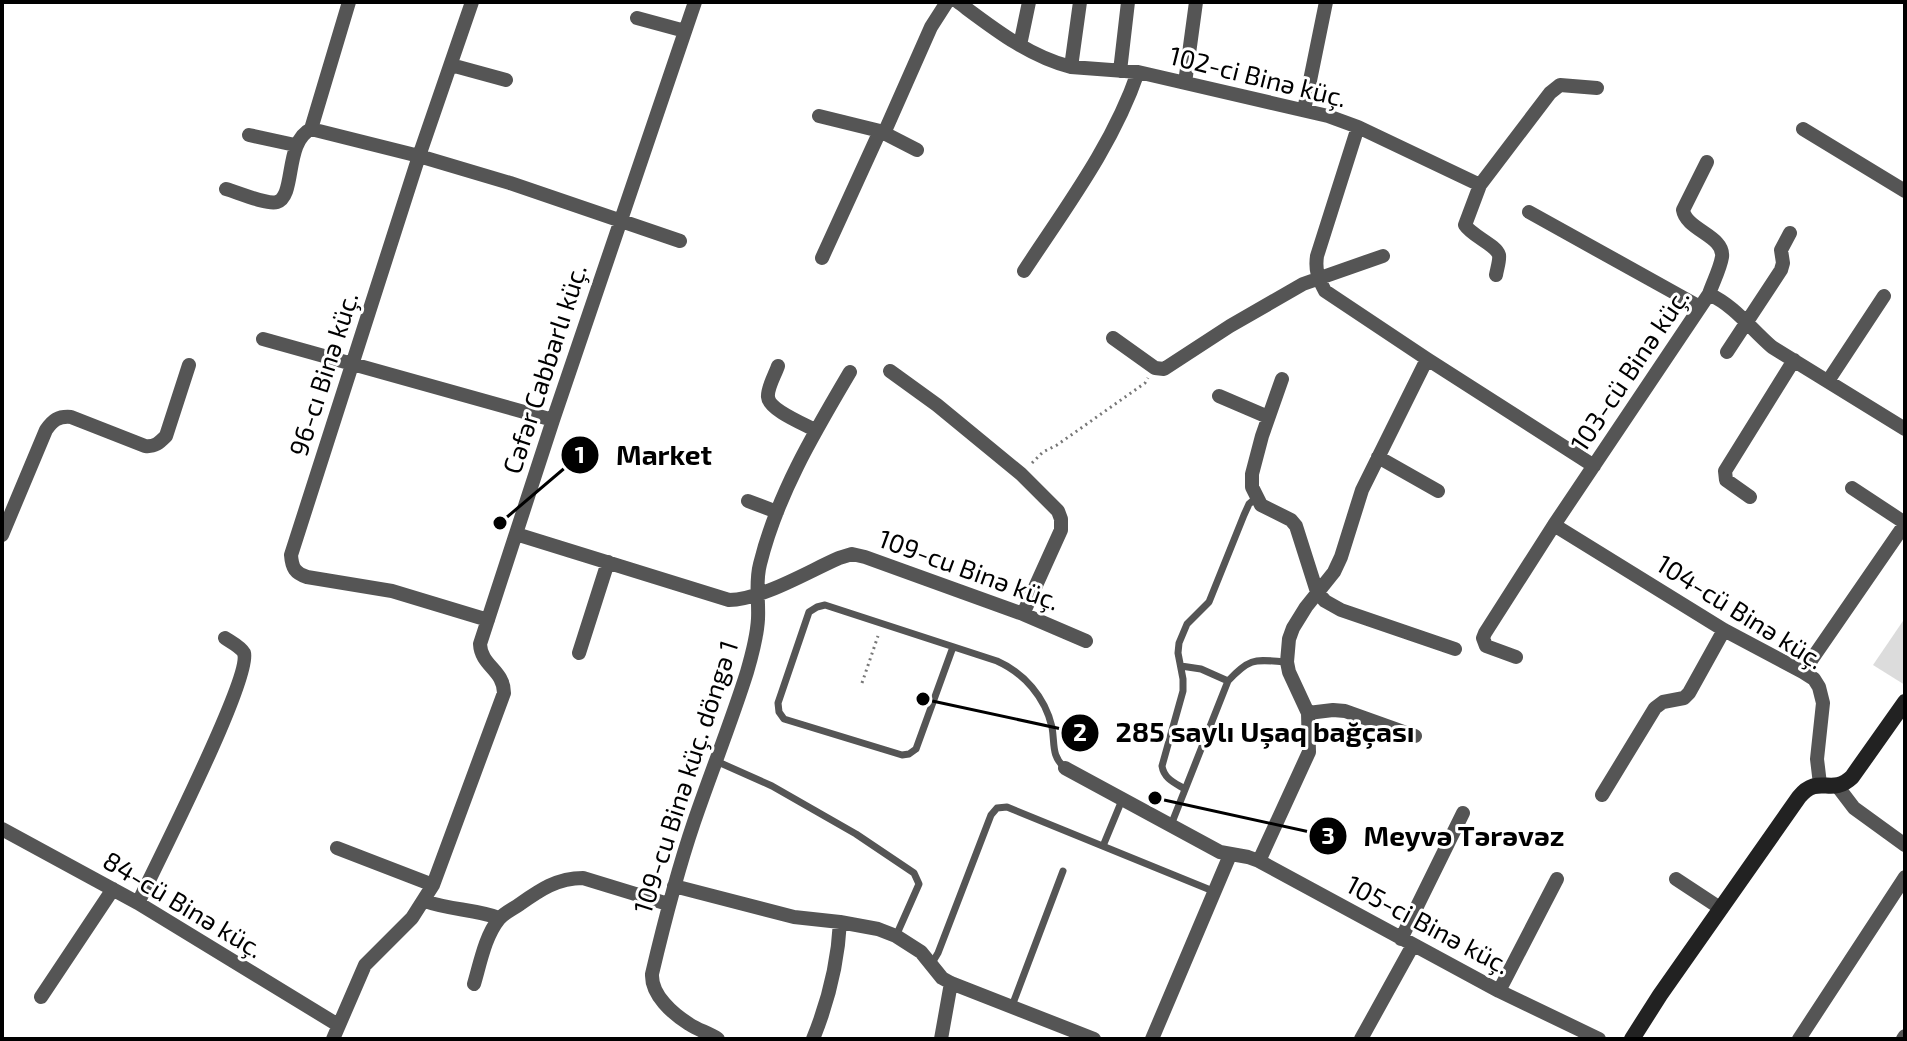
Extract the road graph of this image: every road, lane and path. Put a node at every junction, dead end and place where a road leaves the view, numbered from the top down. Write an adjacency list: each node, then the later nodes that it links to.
1 (349, 2): 24 (street)
2 (472, 2): 14 (street, 96-cı Binə küç.)
3 (695, 2): 12 (street, Cəfər Cabbarlı küç.)
4 (947, 2): 26 (street)
5 (958, 2): 13 (street, 102-ci Binə küç.)
6 (1029, 2): 13 (street)
7 (1080, 2): 15 (street)
8 (1128, 2): 16 (street)
9 (1196, 2): 19 (street)
10 (1326, 2): 21 (street)
11 (637, 18): 12 (street)
12 (685, 31): 36 (street, Cəfər Cabbarlı küç.)
13 (1020, 45): 15 (street, 102-ci Binə küç.)
14 (451, 65): 18 (street); 30 (street, 96-cı Binə küç.)
15 (1071, 67): 16 (street, 102-ci Binə küç.)
16 (1120, 71): 17 (street, 102-ci Binə küç.)
17 (1138, 72): 19 (street, 102-ci Binə küç.); 41 (street)
18 (506, 80)
19 (1185, 83): 21 (street, 102-ci Binə küç.)
20 (1597, 88): 32 (street)
21 (1304, 110): 23 (street, 102-ci Binə küç.)
22 (819, 116): 26 (street)
23 (1358, 127): 32 (street); 43 (street, 102-ci Binə küç.)
24 (311, 129): 28 (street); 30 (street)
25 (1803, 129): 34 (street)
26 (880, 131): 29 (street); 40 (street)
27 (249, 135): 28 (street)
28 (295, 145): 33 (street)
29 (917, 150)
30 (419, 156): 36 (street); 53 (street, 96-cı Binə küç.)
31 (1707, 162): 44 (street)
32 (1480, 185): 42 (street)
33 (226, 189)
34 (1905, 191)
35 (1529, 212): 46 (street)
36 (620, 220): 38 (street); 63 (street, Cəfər Cabbarlı küç.)
37 (1790, 233): 47 (street)
38 (680, 241)
39 (1383, 256): 43 (street)
40 (822, 258)
41 (1024, 271)
42 (1496, 275)
43 (1318, 278): 51 (street); 56 (street)
44 (1709, 294): 46 (street, 103-cü Binə küç.); 47 (street, 103-cü Binə küç.)
45 (1884, 296): 60 (street)
46 (1700, 307): 67 (street, 103-cü Binə küç.)
47 (1746, 323): 50 (street); 52 (street, 103-cü Binə küç.)
48 (1113, 338): 56 (street)
49 (263, 339): 53 (street)
50 (1727, 352)
51 (1427, 359): 66 (street); 67 (street)
52 (1794, 360): 60 (street, 103-cü Binə küç.); 72 (street)
53 (353, 364): 63 (street); 85 (street, 96-cı Binə küç.)
54 (189, 365): 73 (street)
55 (778, 366): 65 (street)
56 (1155, 368): 68 (path)
57 (890, 371): 68 (street)
58 (850, 372): 65 (street, 109-cu Binə küç. döngə 1)
59 (1282, 379): 62 (street)
60 (1828, 381): 64 (street, 103-cü Binə küç.)
61 (1219, 396): 62 (street)
62 (1268, 417): 74 (street)
63 (553, 420): 79 (street, Cəfər Cabbarlı küç.)
64 (1905, 429)
65 (815, 430): 76 (street, 109-cu Binə küç. döngə 1)
66 (1378, 457): 70 (street); 82 (street)
67 (1594, 466): 78 (street, 103-cü Binə küç.)
68 (1021, 474): 84 (street)
69 (1852, 488): 77 (street)
70 (1438, 491)
71 (2, 492): 73 (street)
72 (1750, 497)
73 (17, 498): 80 (street)
74 (1256, 498): 82 (street); 95 (lane)
75 (748, 501): 76 (street)
76 (777, 512): 83 (street, 109-cu Binə küç. döngə 1)
77 (1905, 523): 96 (street)
78 (1554, 525): 87 (street, 104-cü Binə küç.); 93 (street, 103-cü Binə küç.)
79 (516, 534): 81 (street, 109-cu Binə küç.); 85 (street, Cəfər Cabbarlı küç.)
80 (2, 535)
81 (608, 562): 83 (street, 109-cu Binə küç.); 92 (street)
82 (1317, 592): 91 (street); 94 (street)
83 (758, 595): 84 (street, 109-cu Binə küç.); 102 (street, 109-cu Binə küç. döngə 1)
84 (1023, 614): 89 (street, 109-cu Binə küç.)
85 (488, 620): 121 (street, Cəfər Cabbarlı küç.)
86 (882, 624): 90 (lane); 90 (lane); 98 (path)
87 (1724, 630): 96 (street, 104-cü Binə küç.); 107 (street)
88 (225, 638): 126 (street)
89 (1086, 641)
90 (953, 647): 103 (lane)
91 (1455, 649)
92 (579, 653)
93 (1516, 657)
94 (1287, 662): 97 (lane); 100 (street)
95 (1181, 666): 97 (lane); 106 (lane)
96 (1803, 672): 104 (street, 104-cü Binə küç.)
97 (1228, 681): 106 (lane)
98 (862, 683)
99 (1905, 702): 105 (street)
100 (1308, 713): 101 (street); 116 (street)
101 (1415, 736)
102 (716, 761): 122 (street, 109-cu Binə küç. döngə 1); 131 (lane)
103 (1065, 768): 108 (street, 105-ci Binə küç.)
104 (1820, 784): 105 (street); 128 (street)
105 (1838, 787): 112 (street)
106 (1185, 789): 110 (lane)
107 (1602, 795)
108 (1122, 800): 110 (street, 105-ci Binə küç.); 113 (lane)
109 (1463, 813): 132 (street)
110 (1170, 826): 115 (street, 105-ci Binə küç.)
111 (2, 829): 123 (street, 84-cü Binə küç.)
112 (1905, 845)
113 (1103, 846): 124 (lane); 133 (lane)
114 (337, 848): 121 (street)
115 (1230, 855): 116 (street, 105-ci Binə küç.); 124 (street)
116 (1259, 861): 132 (street, 105-ci Binə küç.)
117 (1063, 871): 138 (lane)
118 (1905, 877): 148 (street)
119 (1557, 879): 136 (street)
120 (1676, 879): 128 (street)
121 (433, 885): 125 (street, Cəfər Cabbarlı küç.)
122 (674, 886): 127 (street, 109-cu Binə küç. döngə 1); 130 (street)
123 (113, 889): 126 (street, 84-cü Binə küç.); 137 (street)
124 (1213, 891): 144 (street)
125 (425, 901): 129 (street); 139 (street, Cəfər Cabbarlı küç.)
126 (138, 903): 139 (street, 84-cü Binə küç.)
127 (668, 904): 129 (street); 140 (street, 109-cu Binə küç. döngə 1)
128 (1720, 908): 147 (street)
129 (499, 918): 135 (street)
130 (840, 922): 131 (street); 141 (street)
131 (896, 936): 133 (street)
132 (1407, 942): 136 (street, 105-ci Binə küç.); 145 (street)
133 (932, 963): 134 (street)
134 (951, 983): 138 (street); 142 (street)
135 (474, 984)
136 (1499, 991): 146 (street, 105-ci Binə küç.)
137 (41, 997)
138 (1012, 1006): 143 (street)
139 (335, 1032)
140 (718, 1039)
141 (813, 1039)
142 (941, 1039)
143 (1094, 1039)
144 (1152, 1039)
145 (1361, 1039)
146 (1599, 1039)
147 (1632, 1039)
148 (1799, 1039)

